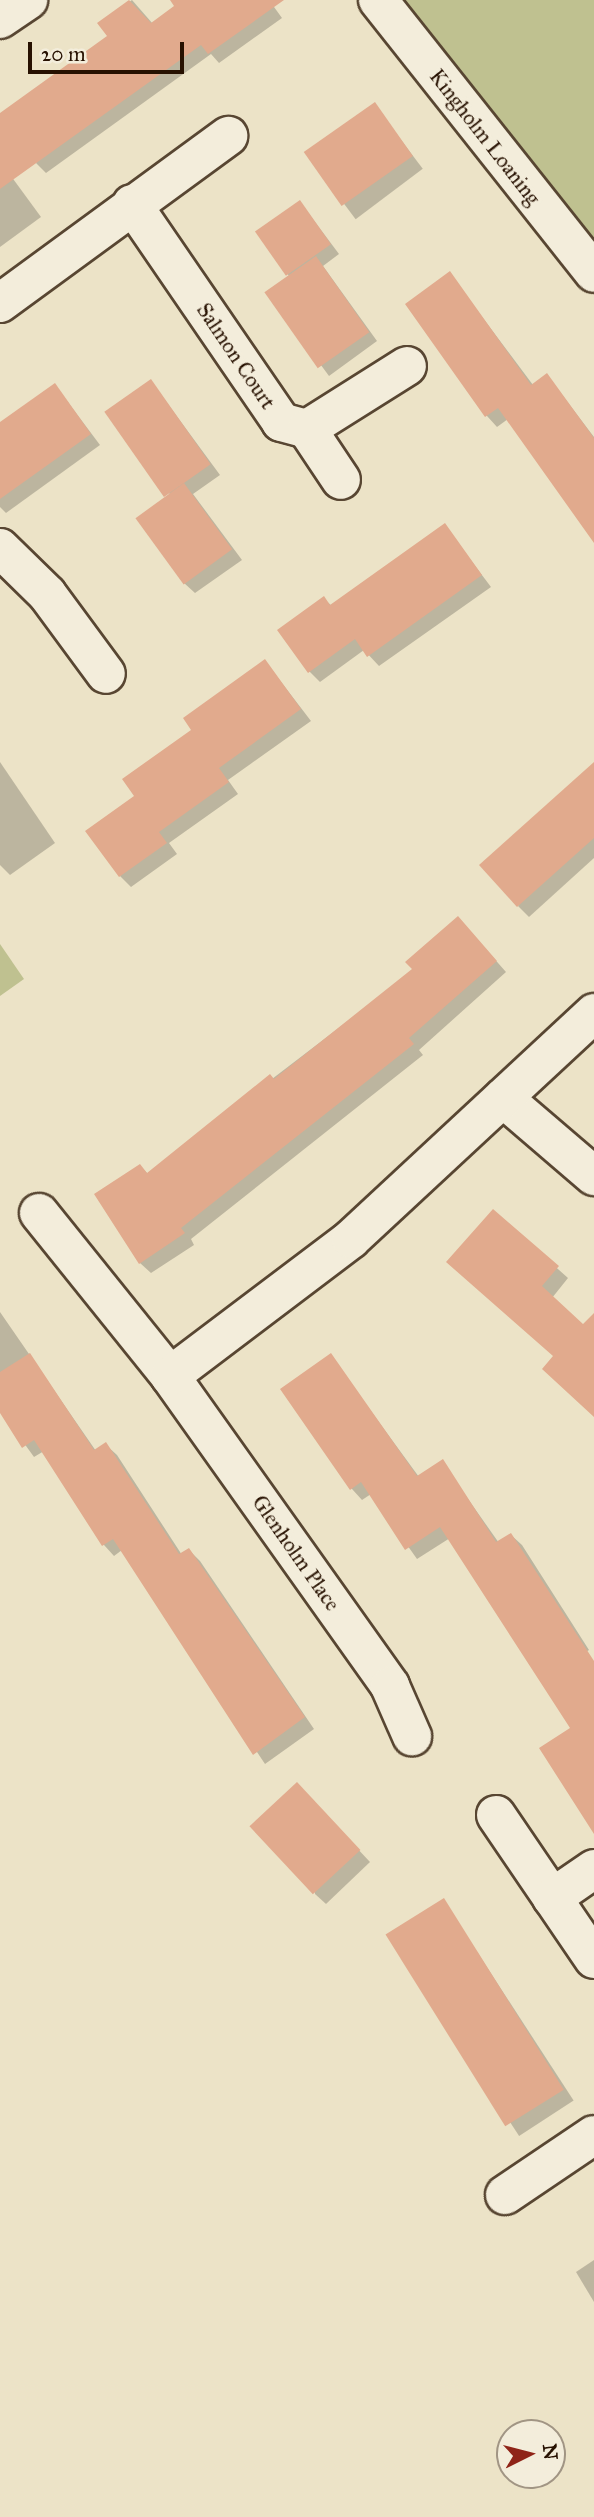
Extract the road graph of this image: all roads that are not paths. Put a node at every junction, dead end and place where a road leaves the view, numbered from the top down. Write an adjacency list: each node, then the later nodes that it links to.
1 (28, 0): 3 (street)
2 (378, 0): 6 (street, Kingholm Loaning)
3 (0, 19)
4 (228, 136): 5 (street)
5 (132, 204): 7 (street); 9 (street, Salmon Court)
6 (594, 273)
7 (0, 303)
8 (407, 366): 9 (street)
9 (307, 429): 10 (street)
10 (341, 480)
11 (0, 548): 12 (street)
12 (106, 674)
13 (594, 1013): 14 (street)
14 (503, 1098): 15 (street); 17 (street)
15 (594, 1176)
16 (39, 1213): 17 (street, Glenholm Place)
17 (170, 1376): 18 (street, Glenholm Place)
18 (412, 1736)
19 (496, 1815): 21 (street)
20 (594, 1869): 21 (street)
21 (552, 1898): 22 (street)
22 (594, 1959)
23 (594, 2135): 24 (street)
24 (505, 2195)

